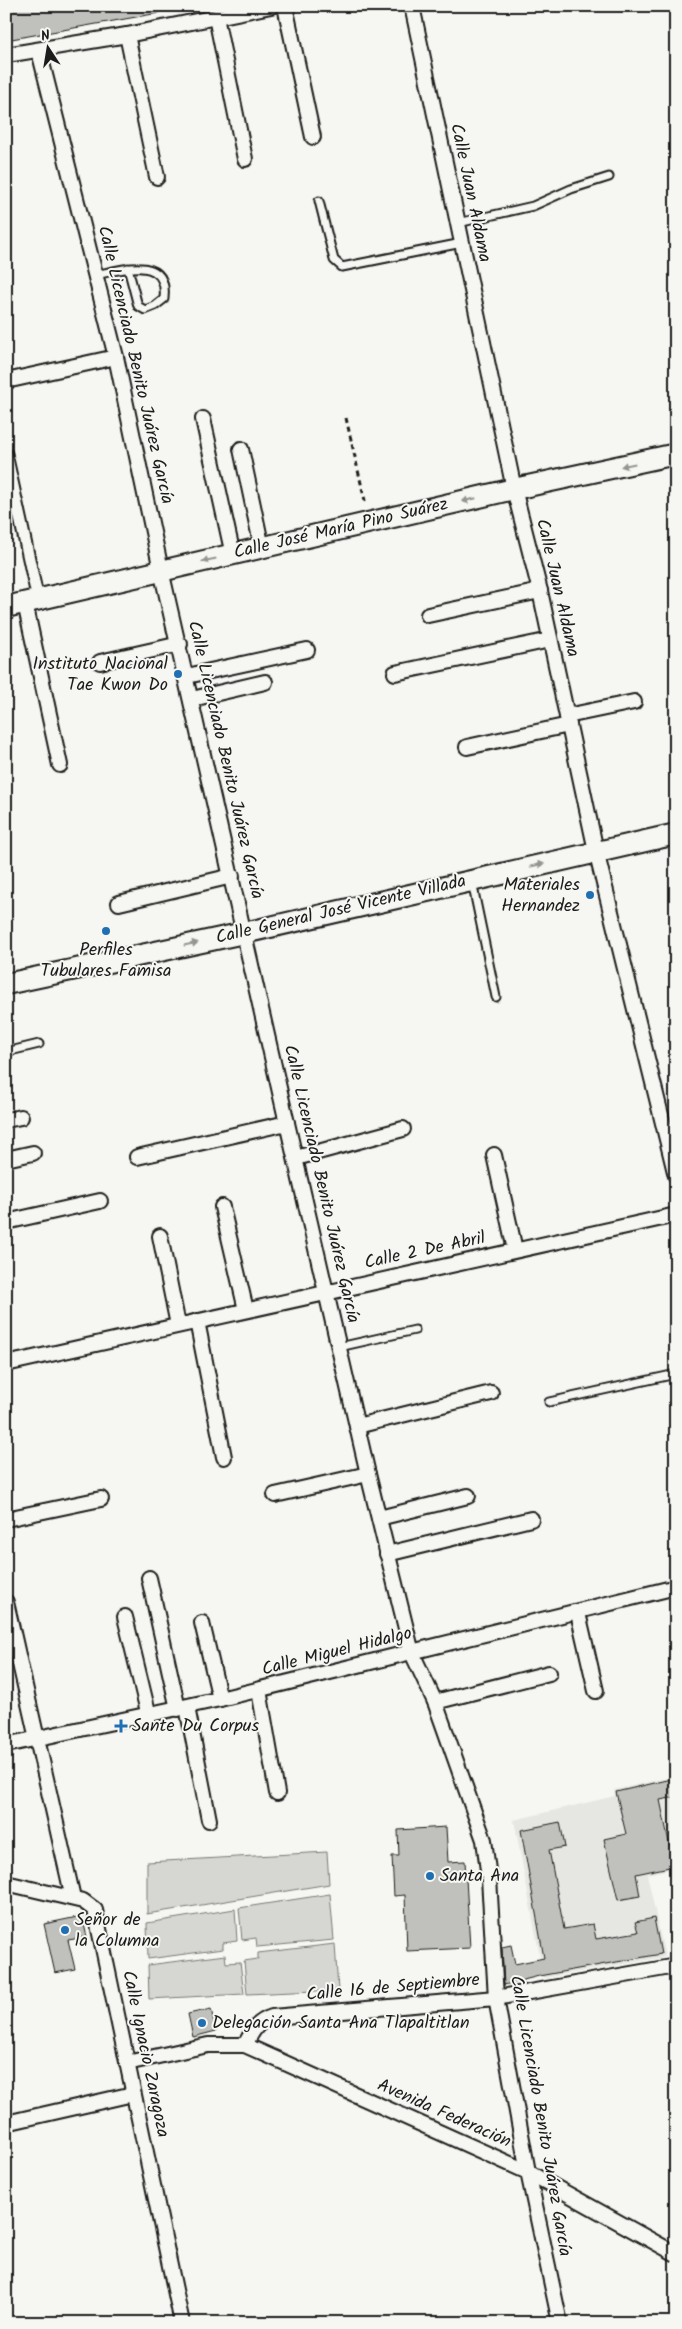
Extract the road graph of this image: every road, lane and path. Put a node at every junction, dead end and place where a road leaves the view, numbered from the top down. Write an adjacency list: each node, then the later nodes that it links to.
1 (272, 6): 4 (street)
2 (285, 6): 8 (street)
3 (412, 6): 13 (street, Calle Juan Aldama)
4 (216, 17): 5 (street); 9 (street)
5 (127, 35): 6 (street); 10 (street)
6 (39, 51): 7 (street); 16 (street, Calle Licenciado Benito Juárez García)
7 (6, 55)
8 (313, 137)
9 (245, 159)
10 (158, 177)
11 (609, 177): 13 (lane)
12 (319, 201): 14 (lane)
13 (458, 223): 14 (street, Calle Juan Aldama)
14 (462, 243): 24 (street, Calle Juan Aldama)
15 (128, 268): 15 (lane); 16 (lane)
16 (96, 275): 17 (street, Calle Licenciado Benito Juárez García)
17 (116, 357): 18 (street); 28 (street, Calle Licenciado Benito Juárez García)
18 (6, 381)
19 (203, 418): 27 (street)
20 (346, 418): 25 (path)
21 (242, 449): 26 (street)
22 (6, 454): 30 (street)
23 (676, 454): 24 (main road, Calle José María Pino Suárez, one-way to 24)
24 (514, 489): 25 (main road, Calle José María Pino Suárez, one-way to 25); 29 (street, Calle Juan Aldama)
25 (369, 522): 26 (main road, Calle José María Pino Suárez)
26 (262, 548): 27 (main road, Calle José María Pino Suárez)
27 (233, 555): 28 (main road, Calle José María Pino Suárez, one-way to 28)
28 (162, 570): 30 (main road, Calle José María Pino Suárez); 33 (street, Calle Licenciado Benito Juárez García)
29 (540, 591): 31 (street); 32 (street, Calle Juan Aldama)
30 (23, 603): 43 (street)
31 (428, 615)
32 (550, 640): 36 (street); 41 (street, Calle Juan Aldama)
33 (180, 644): 35 (street); 37 (street, Calle Licenciado Benito Juárez García)
34 (307, 650): 37 (street)
35 (100, 662)
36 (395, 673)
37 (187, 676): 39 (street, Calle Licenciado Benito Juárez García)
38 (265, 682): 39 (street)
39 (192, 699): 46 (street, Calle Licenciado Benito Juárez García)
40 (634, 702): 41 (street)
41 (568, 721): 42 (street); 45 (street, Calle Juan Aldama)
42 (467, 747)
43 (60, 765)
44 (676, 834): 45 (main road, Calle General José Vicente Villada)
45 (596, 851): 47 (main road, Calle General José Vicente Villada, one-way to 45); 63 (street, Calle Juan Aldama)
46 (232, 876): 48 (street); 49 (street, Calle Licenciado Benito Juárez García)
47 (472, 880): 49 (main road, Calle General José Vicente Villada); 51 (lane)
48 (119, 904)
49 (244, 933): 50 (main road, Calle General José Vicente Villada, one-way to 49); 56 (street, Calle Licenciado Benito Juárez García)
50 (6, 984)
51 (496, 997)
52 (40, 1044): 53 (lane)
53 (6, 1052)
54 (21, 1117): 55 (street)
55 (6, 1120)
56 (288, 1123): 60 (street); 61 (street, Calle Licenciado Benito Juárez García)
57 (403, 1129): 61 (street)
58 (33, 1153): 62 (street)
59 (494, 1155): 69 (street)
60 (137, 1157)
61 (296, 1158): 70 (street, Calle Licenciado Benito Juárez García)
62 (6, 1159)
63 (676, 1176)
64 (100, 1201): 67 (street)
65 (222, 1207): 71 (street)
66 (676, 1215): 69 (street, Calle 2 De Abril)
67 (6, 1222)
68 (160, 1236): 73 (street)
69 (515, 1250): 70 (street, Calle 2 De Abril)
70 (327, 1292): 71 (street, Calle 2 De Abril); 75 (street, Calle Licenciado Benito Juárez García)
71 (246, 1310): 72 (street, Calle 2 De Abril)
72 (197, 1321): 73 (street, Calle 2 De Abril); 81 (street)
73 (178, 1325): 76 (street, Calle 2 De Abril)
74 (414, 1330): 75 (lane)
75 (339, 1347): 80 (street, Calle Licenciado Benito Juárez García)
76 (6, 1364)
77 (676, 1374): 79 (lane)
78 (491, 1393): 80 (street)
79 (549, 1402)
80 (357, 1426): 82 (street, Calle Licenciado Benito Juárez García)
81 (224, 1457)
82 (368, 1474): 83 (street); 87 (street, Calle Licenciado Benito Juárez García)
83 (275, 1495)
84 (468, 1496): 87 (street)
85 (101, 1499): 86 (street)
86 (6, 1518)
87 (379, 1518): 89 (street, Calle Licenciado Benito Juárez García)
88 (532, 1520): 89 (street)
89 (387, 1554): 96 (street, Calle Licenciado Benito Juárez García)
90 (149, 1578): 102 (street)
91 (676, 1587): 93 (street, Calle Miguel Hidalgo)
92 (6, 1602): 104 (street)
93 (578, 1613): 96 (street, Calle Miguel Hidalgo); 99 (street)
94 (125, 1616): 103 (street)
95 (202, 1623): 100 (street)
96 (412, 1653): 98 (street, Calle Miguel Hidalgo); 101 (street, Calle Licenciado Benito Juárez García)
97 (549, 1673): 101 (street)
98 (259, 1690): 100 (street, Calle Miguel Hidalgo); 106 (street)
99 (596, 1692)
100 (220, 1699): 102 (street, Calle Miguel Hidalgo)
101 (435, 1702): 111 (street, Calle Licenciado Benito Juárez García)
102 (182, 1708): 103 (street, Calle Miguel Hidalgo); 107 (street)
103 (149, 1716): 104 (street, Calle Miguel Hidalgo)
104 (37, 1739): 105 (street, Calle Miguel Hidalgo); 109 (street)
105 (6, 1746)
106 (277, 1793)
107 (209, 1820)
108 (6, 1883): 109 (street)
109 (72, 1898): 113 (street, Calle Ignacio Zaragoza)
110 (676, 1966): 111 (street, Calle 16 de Septiembre)
111 (496, 1998): 112 (street, Calle 16 de Septiembre); 116 (street, Calle Licenciado Benito Juárez García)
112 (245, 2045): 113 (street); 116 (street, Avenida Federación)
113 (127, 2063): 114 (street, Calle Ignacio Zaragoza)
114 (133, 2094): 115 (street); 118 (street, Calle Ignacio Zaragoza)
115 (6, 2122)
116 (528, 2172): 117 (street, Avenida Federación); 119 (street, Calle Licenciado Benito Juárez García)
117 (676, 2254)
118 (182, 2323)
119 (560, 2323)

